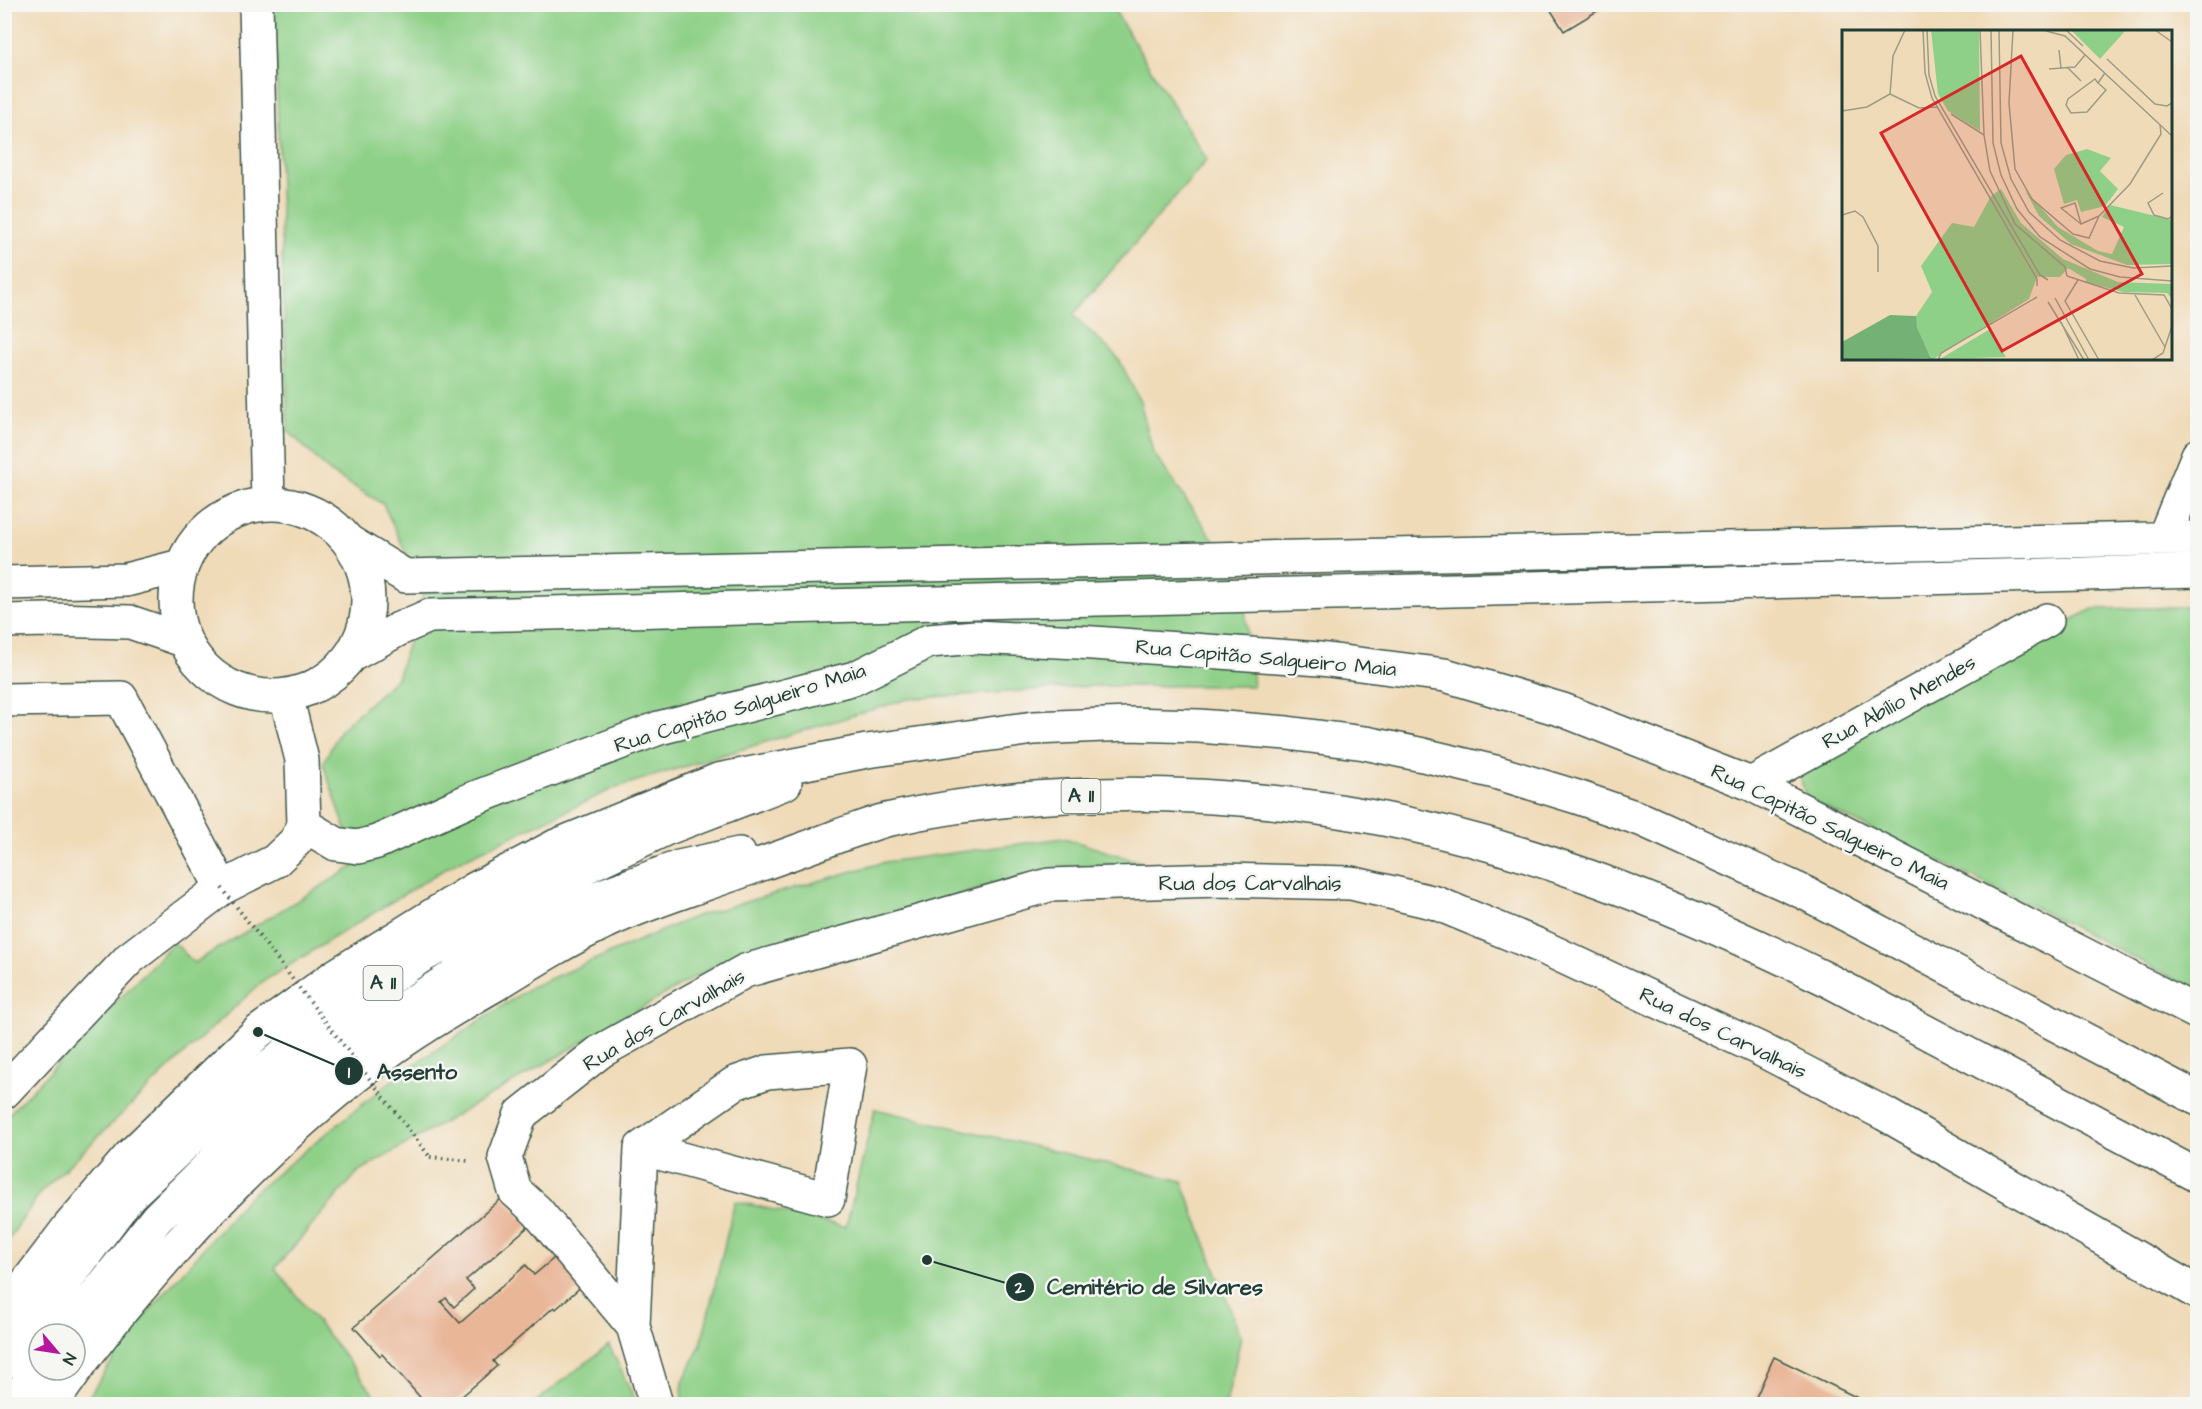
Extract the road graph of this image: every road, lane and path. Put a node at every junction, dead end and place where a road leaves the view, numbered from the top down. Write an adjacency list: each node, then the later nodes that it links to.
1 (256, 4): 3 (main road)
2 (2198, 455): 4 (main road)
3 (268, 503): 6 (main road); 7 (main road)
4 (2164, 538): 5 (main road); 6 (main road)
5 (2198, 538)
6 (351, 543): 13 (main road)
7 (181, 566): 9 (main road); 12 (main road)
8 (2198, 572): 13 (main road)
9 (4, 583)
10 (2048, 620): 17 (main road, Rua Abílio Mendes)
11 (4, 621): 12 (main road)
12 (183, 640): 14 (main road)
13 (350, 656): 14 (main road)
14 (286, 696): 19 (main road)
15 (4, 700): 20 (main road)
16 (867, 751): 23 (main road); 28 (main road); 31 (main road, A 11)
17 (1751, 783): 19 (main road, Rua Capitão Salgueiro Maia); 21 (main road, Rua Capitão Salgueiro Maia)
18 (881, 821): 26 (main road, A 11); 29 (main road, A 11); 34 (main road, A 11)
19 (304, 825): 20 (main road)
20 (222, 888): 22 (main road); 25 (path, bridge)
21 (2198, 1014)
22 (4, 1092)
23 (2198, 1099)
24 (641, 1148): 24 (main road); 30 (main road, Rua dos Carvalhais)
25 (430, 1158)
26 (2198, 1176)
27 (2198, 1293): 30 (main road, Rua dos Carvalhais)
28 (4, 1313)
29 (75, 1322)
30 (633, 1326): 35 (main road, Rua dos Carvalhais)
31 (4, 1362)
32 (29, 1382): 33 (main road)
33 (16, 1404)
34 (52, 1404)
35 (656, 1404)

